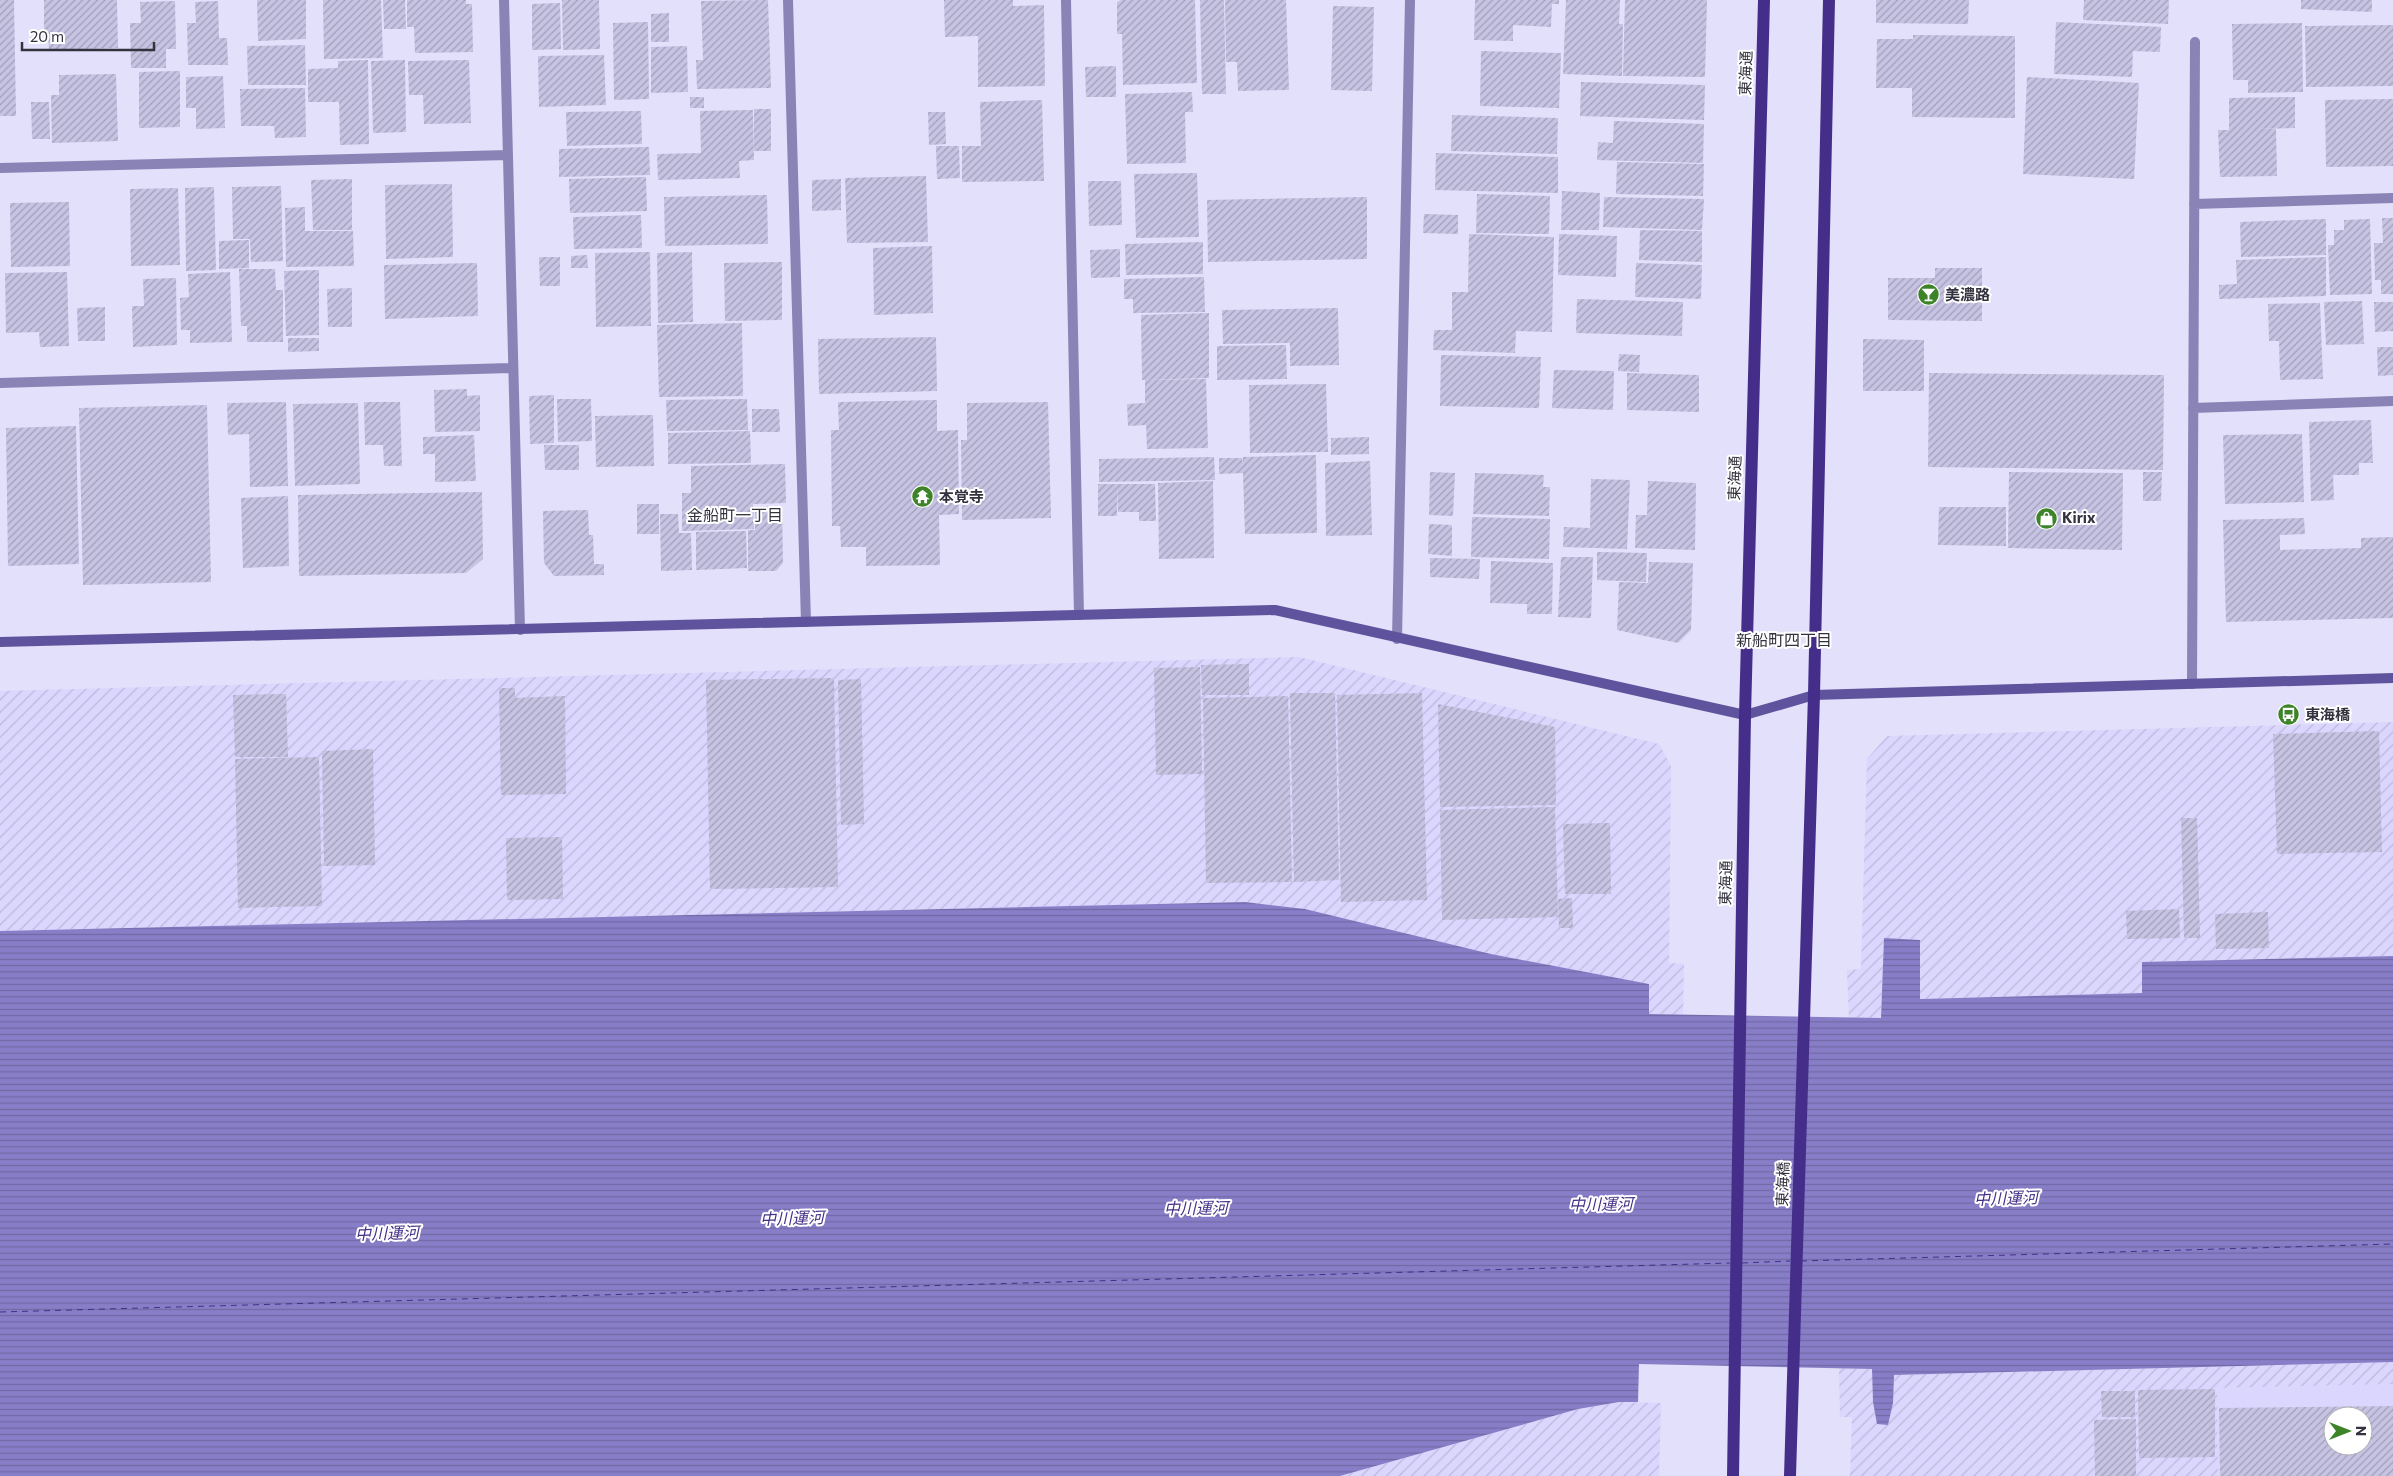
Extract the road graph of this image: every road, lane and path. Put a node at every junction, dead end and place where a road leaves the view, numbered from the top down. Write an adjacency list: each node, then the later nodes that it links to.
1 (504, 0): 8 (street)
2 (788, 0): 17 (street)
3 (1066, 0): 16 (street)
4 (1410, 0): 19 (street)
5 (1764, 0): 24 (main road, 東海通)
6 (1829, 0): 23 (main road, 東海橋)
7 (2196, 42): 11 (street)
8 (508, 155): 9 (street); 12 (street)
9 (0, 168)
10 (2393, 198): 11 (street)
11 (2194, 204): 15 (street)
12 (513, 368): 13 (street); 18 (street)
13 (0, 382)
14 (2393, 401): 15 (street)
15 (2193, 408): 22 (street)
16 (1079, 615): 17 (street); 19 (street)
17 (806, 622): 18 (street)
18 (520, 630): 20 (street)
19 (1397, 639): 24 (street)
20 (0, 642)
21 (2393, 678): 22 (street)
22 (2192, 684): 23 (street)
23 (1814, 694): 24 (street); 26 (main road, 東海橋)
24 (1745, 715): 25 (main road, 東海通)
25 (1733, 1476)
26 (1790, 1476)

